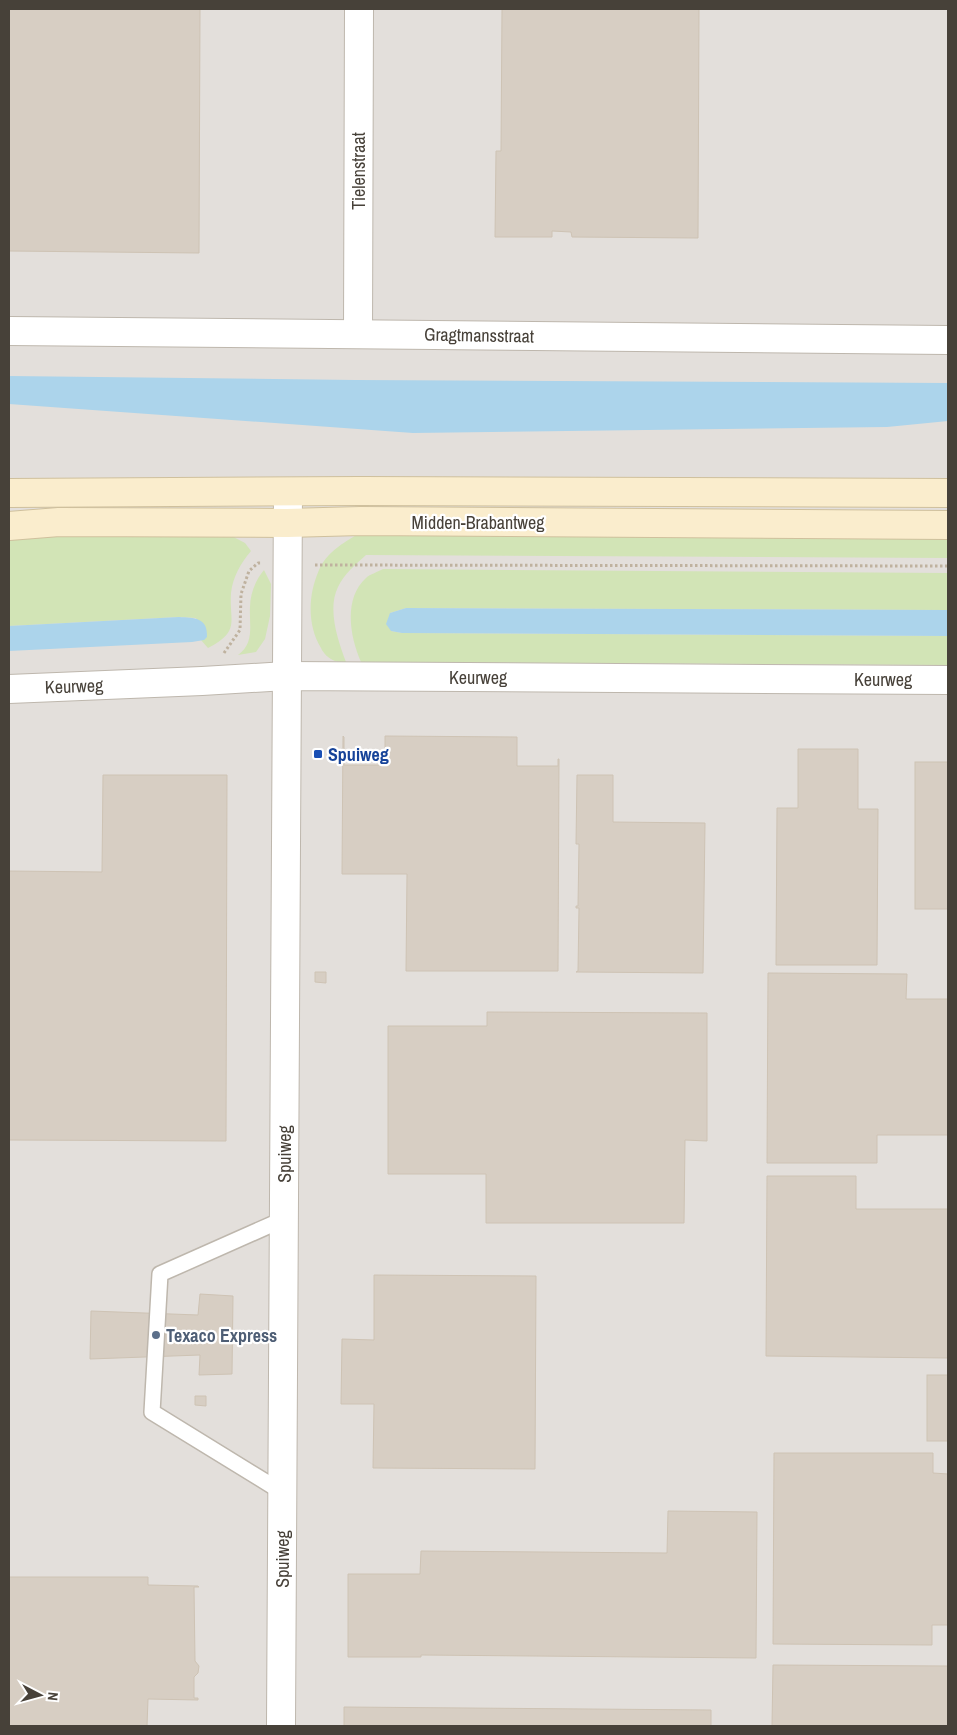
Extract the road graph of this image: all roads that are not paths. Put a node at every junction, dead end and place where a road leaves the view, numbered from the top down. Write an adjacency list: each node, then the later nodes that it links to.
1 (359, 9): 3 (street, Tielenstraat)
2 (9, 331): 3 (street, Gragtmansstraat)
3 (358, 334): 4 (street, Gragtmansstraat)
4 (948, 340)
5 (288, 492): 6 (street, Midden-Brabantweg); 7 (street, Midden-Brabantweg); 8 (street, Spuiweg)
6 (9, 493)
7 (948, 493)
8 (288, 523): 9 (street, Midden-Brabantweg); 10 (street, Midden-Brabantweg); 11 (street, Spuiweg)
9 (948, 525)
10 (9, 526)
11 (286, 676): 12 (street, Keurweg); 13 (street, Keurweg); 14 (street, Spuiweg)
12 (948, 680)
13 (9, 689)
14 (284, 1219): 15 (street, Spuiweg); 15 (lane)
15 (282, 1492): 16 (street, Spuiweg)
16 (281, 1726)

